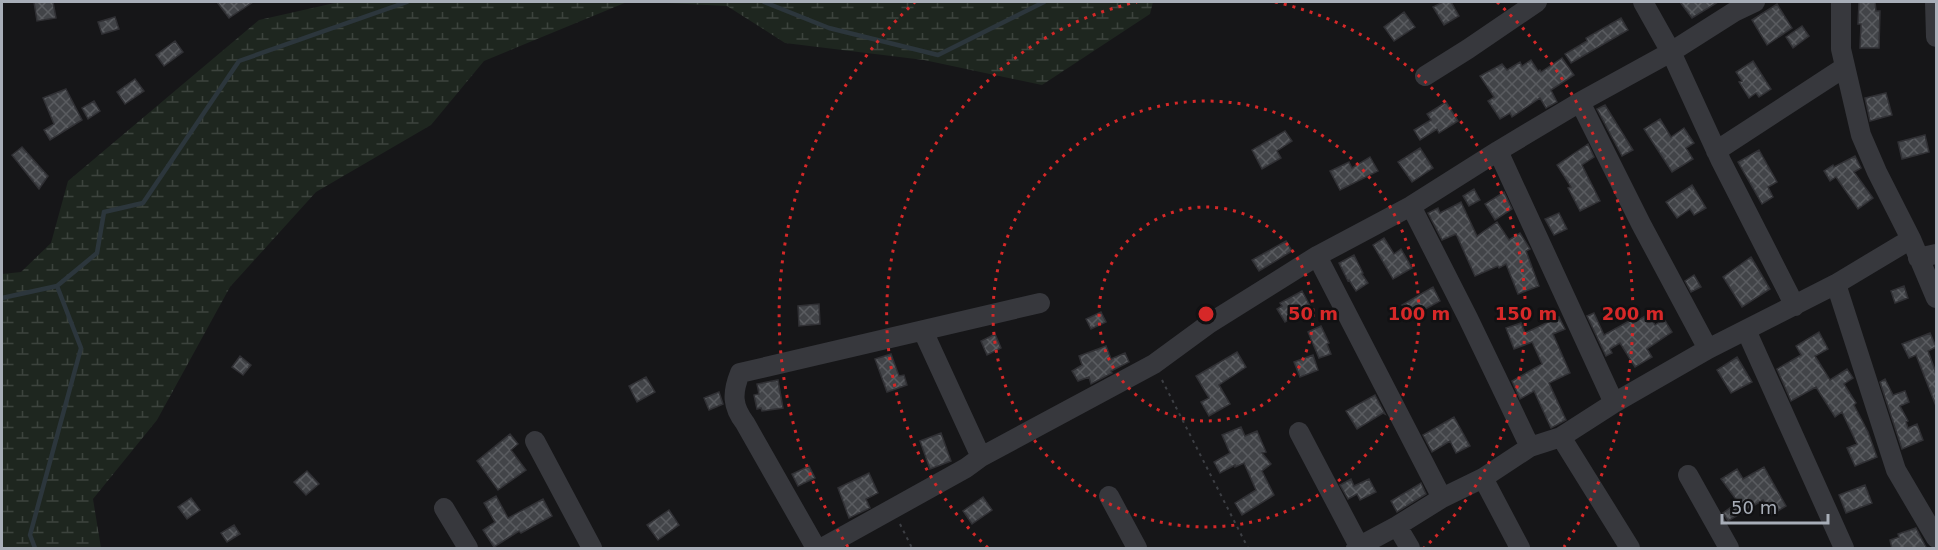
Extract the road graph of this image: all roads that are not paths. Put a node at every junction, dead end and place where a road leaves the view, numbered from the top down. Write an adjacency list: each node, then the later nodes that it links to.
1 (1537, 2): 9 (street)
2 (1643, 2): 7 (street)
3 (1755, 2): 7 (street)
4 (1841, 2): 8 (street)
5 (1935, 2): 6 (street)
6 (1936, 37)
7 (1671, 52): 10 (street); 12 (street)
8 (1845, 67): 12 (street); 14 (street)
9 (1425, 76)
10 (1580, 102): 11 (street); 23 (street)
11 (1498, 151): 13 (street); 24 (street)
12 (1716, 151): 20 (street)
13 (1411, 206): 15 (street); 28 (street)
14 (1911, 239): 16 (street); 17 (street)
15 (1317, 256): 29 (street); 33 (street)
16 (1927, 256): 18 (street)
17 (1836, 284): 20 (street); 36 (street)
18 (1936, 298)
19 (1040, 303): 22 (street)
20 (1795, 306): 21 (street)
21 (1746, 330): 23 (street); 47 (street)
22 (923, 331): 29 (street); 40 (street)
23 (1708, 349): 24 (street)
24 (1614, 403): 26 (street)
25 (1299, 432): 37 (street)
26 (1561, 437): 28 (street); 45 (street)
27 (535, 441): 39 (street)
28 (1530, 447): 31 (street)
29 (981, 457): 41 (street)
30 (1688, 475): 46 (street)
31 (1483, 478): 33 (street); 44 (street)
32 (1109, 496): 42 (street)
33 (1442, 498): 35 (street)
34 (444, 508): 38 (street)
35 (1397, 526): 37 (street); 43 (street)
36 (1936, 538)
37 (1358, 547)
38 (468, 549)
39 (592, 549)
40 (816, 549)
41 (822, 549)
42 (1137, 549)
43 (1410, 549)
44 (1520, 549)
45 (1630, 549)
46 (1729, 549)
47 (1844, 549)

